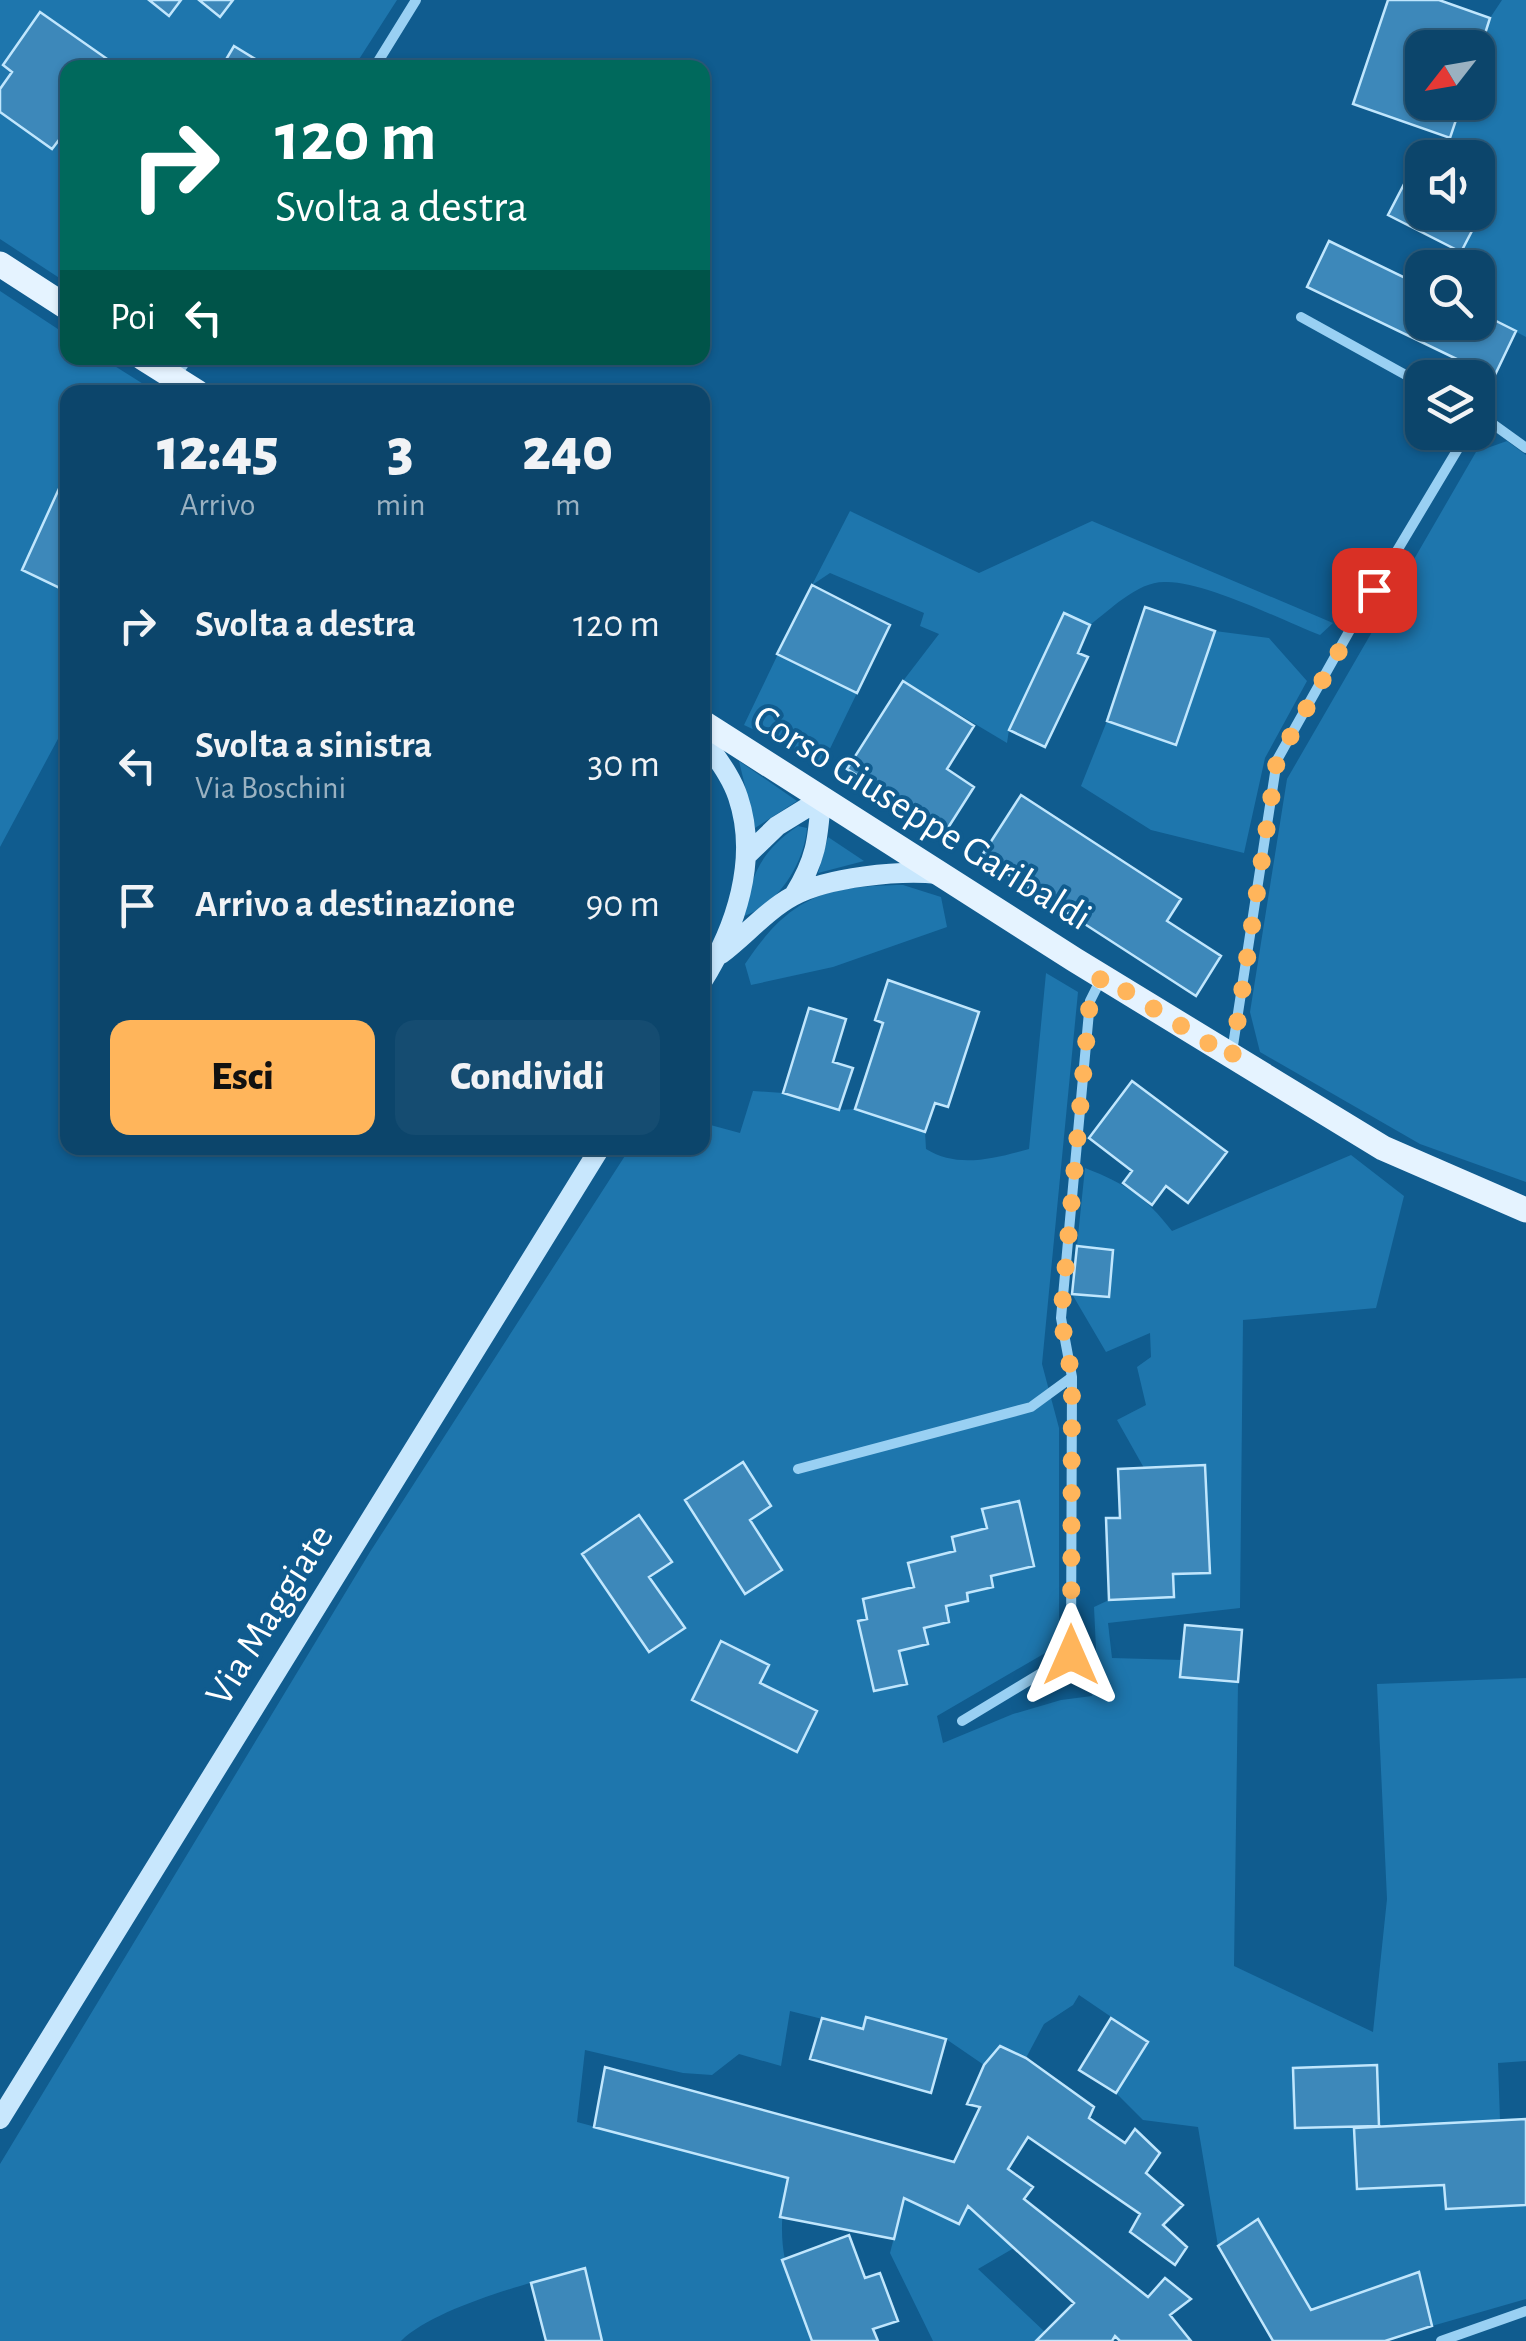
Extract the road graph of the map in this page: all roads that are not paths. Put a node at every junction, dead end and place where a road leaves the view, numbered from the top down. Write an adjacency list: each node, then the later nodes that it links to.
1 (416, 0): 2 (street)
2 (379, 60)
3 (0, 264): 4 (main road)
4 (60, 303)
5 (1300, 318): 6 (street)
6 (1405, 375)
7 (1495, 427): 8 (street)
8 (1526, 448)
9 (1457, 450): 19 (street)
10 (710, 727): 12 (main road, Corso Giuseppe Garibaldi)
11 (710, 749): 13 (street)
12 (821, 800): 13 (street); 14 (main road, Corso Giuseppe Garibaldi); 15 (street)
13 (747, 856): 16 (street)
14 (940, 874): 15 (street); 18 (main road, Corso Giuseppe Garibaldi)
15 (794, 895): 16 (street)
16 (719, 955): 17 (street)
17 (710, 969)
18 (1102, 976): 19 (main road, Corso Giuseppe Garibaldi); 22 (street, Corso Giuseppe Garibaldi)
19 (1232, 1058): 21 (main road, Corso Giuseppe Garibaldi)
20 (596, 1155): 25 (street, Via Maggiate)
21 (1526, 1210)
22 (1072, 1377): 23 (street); 24 (street, Corso Giuseppe Garibaldi)
23 (798, 1469)
24 (962, 1721)
25 (0, 2119)
26 (1526, 2311): 27 (street)
27 (1441, 2341)

